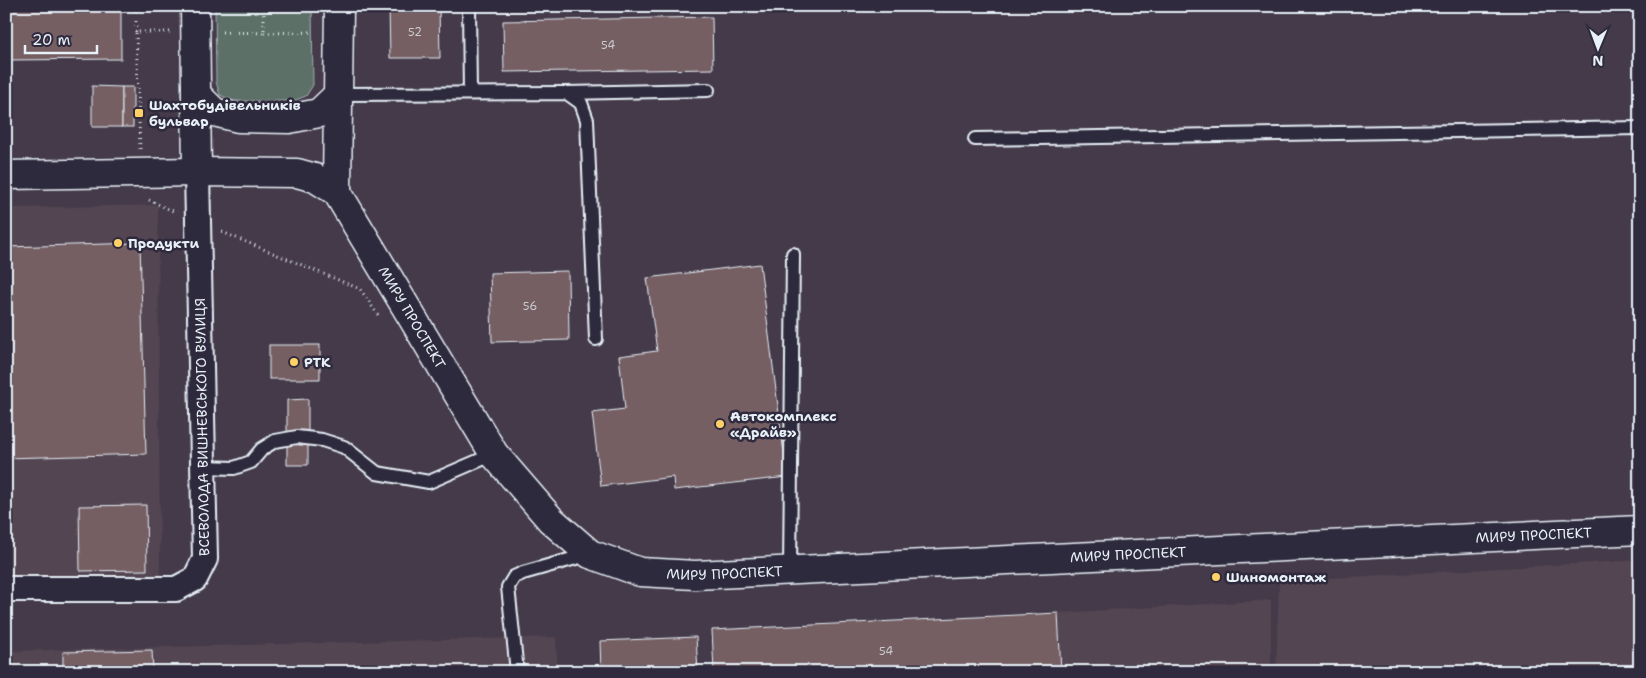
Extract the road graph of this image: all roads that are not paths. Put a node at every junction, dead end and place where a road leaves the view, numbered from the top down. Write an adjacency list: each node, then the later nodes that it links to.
1 (195, 6): 7 (main road)
2 (340, 6): 8 (main road)
3 (468, 6): 5 (lane)
4 (708, 90): 6 (lane)
5 (470, 93): 6 (lane); 8 (lane)
6 (567, 93): 15 (lane)
7 (196, 94): 8 (main road); 11 (main road)
8 (339, 94): 13 (main road)
9 (1640, 128): 10 (lane)
10 (976, 139)
11 (198, 172): 12 (main road, МИРУ ПРОСПЕКТ); 13 (main road, МИРУ ПРОСПЕКТ); 17 (street, ВСЕВОЛОДА ВИШНЕВСЬКОГО ВУЛИЦЯ)
12 (6, 176)
13 (337, 192): 16 (main road, МИРУ ПРОСПЕКТ)
14 (793, 254): 20 (lane)
15 (596, 339)
16 (494, 454): 17 (lane); 19 (main road, МИРУ ПРОСПЕКТ)
17 (204, 467): 21 (street, ВСЕВОЛОДА ВИШНЕВСЬКОГО ВУЛИЦЯ)
18 (1640, 530): 20 (main road, МИРУ ПРОСПЕКТ)
19 (590, 554): 20 (main road, МИРУ ПРОСПЕКТ); 22 (lane)
20 (790, 571)
21 (6, 588)
22 (517, 672)

